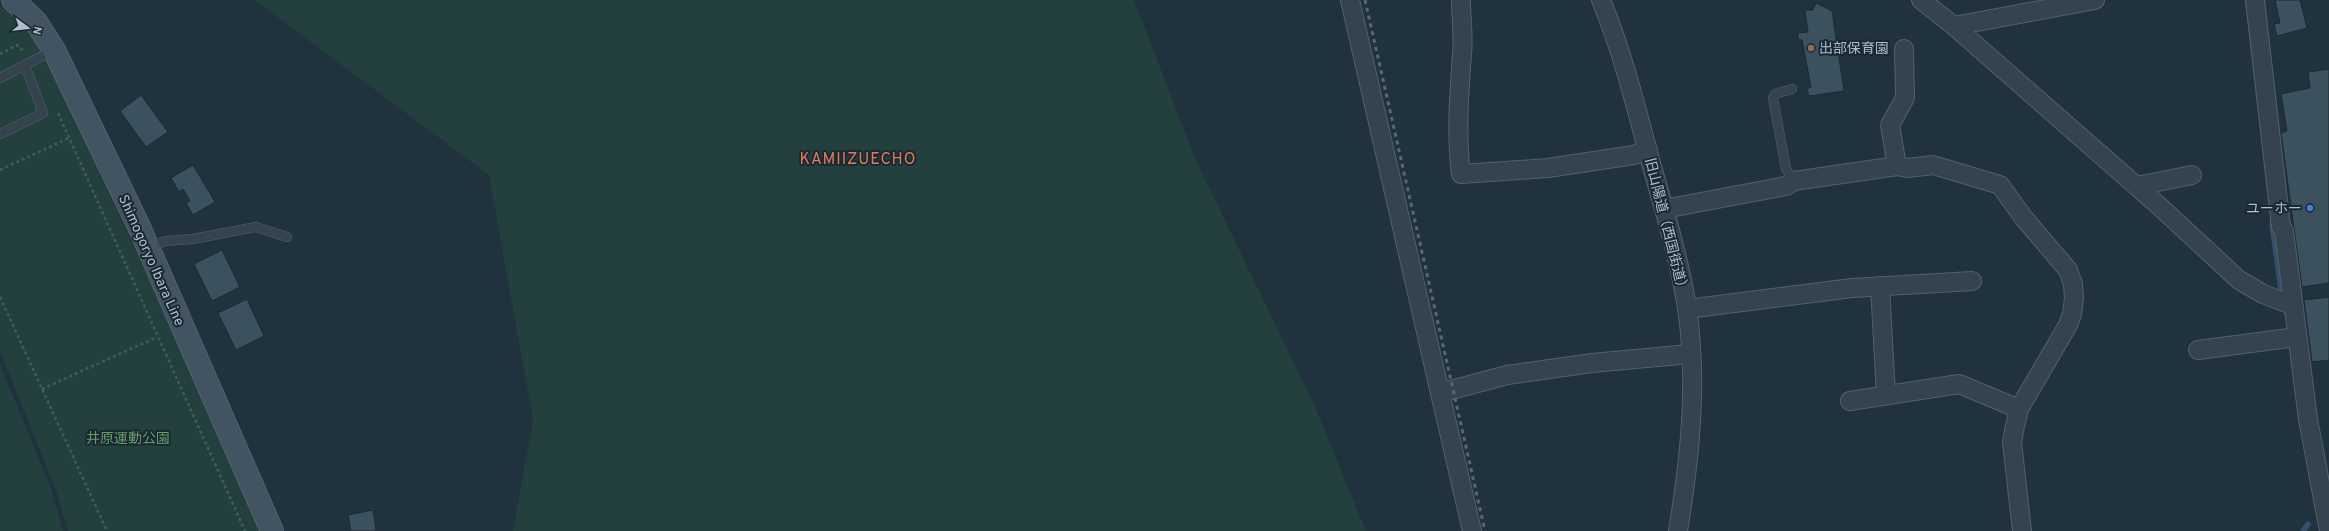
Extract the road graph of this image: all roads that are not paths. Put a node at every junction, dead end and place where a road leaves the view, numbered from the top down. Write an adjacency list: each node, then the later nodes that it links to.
1 (13, 0): 10 (main road, Shimogoryo Ibara Line)
2 (1350, 0): 30 (street)
3 (1461, 0): 15 (street)
4 (1601, 0): 15 (street, 旧山陽道（西国街道）)
5 (1921, 0): 8 (street)
6 (2095, 0): 8 (street)
7 (2255, 0): 25 (street)
8 (1954, 26): 19 (street)
9 (1904, 49): 16 (street)
10 (50, 53): 11 (lane); 22 (main road, Shimogoryo Ibara Line)
11 (25, 65): 12 (lane); 14 (lane)
12 (0, 78)
13 (1792, 89): 18 (lane)
14 (0, 134)
15 (1648, 150): 20 (street, 旧山陽道（西国街道）)
16 (1897, 166): 18 (street); 33 (street)
17 (2192, 175): 19 (street)
18 (1794, 181): 20 (street)
19 (2137, 186): 25 (street)
20 (1664, 209): 26 (street, 旧山陽道（西国街道）)
21 (287, 237): 22 (lane)
22 (147, 247): 34 (main road, Shimogoryo Ibara Line)
23 (1972, 281): 24 (street)
24 (1880, 286): 26 (street); 31 (street)
25 (2292, 305): 27 (street)
26 (1687, 309): 29 (street, 旧山陽道（西国街道）)
27 (2297, 337): 28 (street); 38 (street)
28 (2198, 350)
29 (1690, 354): 30 (street); 36 (street, 旧山陽道（西国街道）)
30 (1440, 392): 35 (street)
31 (1886, 395): 32 (street); 33 (street)
32 (1850, 401)
33 (2020, 409): 37 (street)
34 (272, 531)
35 (1472, 531)
36 (1678, 531)
37 (2022, 531)
38 (2329, 531)

